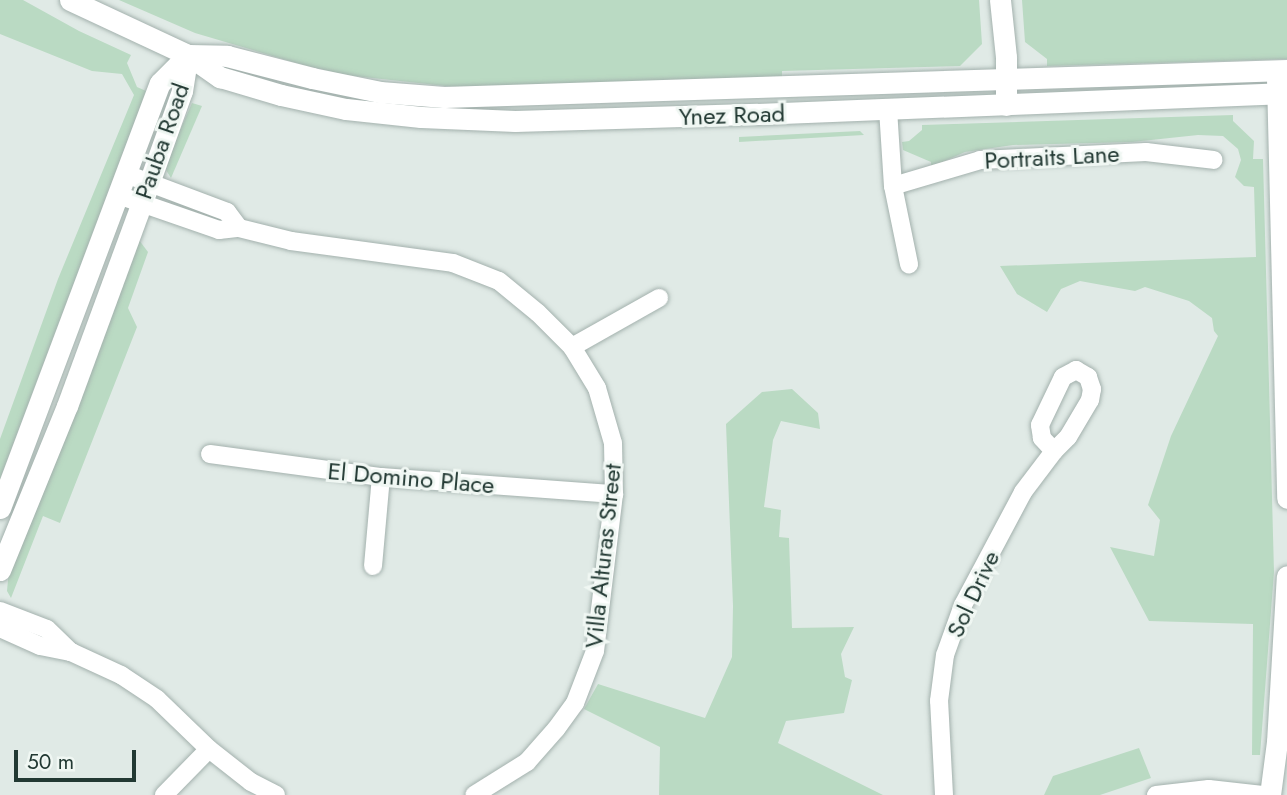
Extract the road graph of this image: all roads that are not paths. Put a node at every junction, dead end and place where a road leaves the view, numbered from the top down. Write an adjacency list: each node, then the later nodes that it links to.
1 (70, 0): 3 (main road, Ynez Road)
2 (1000, 0): 5 (main road)
3 (188, 55): 5 (main road, Ynez Road); 8 (main road, Ynez Road); 10 (main road, Pauba Road); 11 (main road, Pauba Road)
4 (1282, 70): 5 (main road, Ynez Road); 6 (main road)
5 (1006, 79): 7 (main road)
6 (1282, 93): 7 (main road, Ynez Road); 23 (main road)
7 (1006, 105): 8 (main road, Ynez Road)
8 (888, 109): 12 (street)
9 (1214, 160): 12 (street, Portraits Lane)
10 (126, 174): 11 (street, Villa Alturas Street); 13 (main road, Pauba Road)
11 (149, 183): 14 (main road, Pauba Road); 15 (street, Villa Alturas Street)
12 (893, 186): 16 (street)
13 (118, 195): 14 (street, Villa Alturas Street); 24 (main road, Pauba Road)
14 (141, 203): 15 (street, Villa Alturas Street); 26 (main road, Pauba Road)
15 (239, 228): 18 (street, Villa Alturas Street)
16 (909, 264)
17 (659, 298): 18 (street)
18 (572, 347): 22 (street, Villa Alturas Street)
19 (1054, 451): 35 (street, Sol Drive)
20 (210, 454): 21 (street, El Domino Place)
21 (381, 477): 22 (street, El Domino Place); 25 (street)
22 (614, 494): 34 (street, Villa Alturas Street)
23 (1287, 498)
24 (0, 508)
25 (373, 566)
26 (0, 570)
27 (1287, 576): 38 (main road)
28 (0, 611): 30 (street)
29 (0, 628): 30 (street)
30 (71, 652): 31 (street)
31 (209, 749): 32 (street); 33 (street)
32 (163, 795)
33 (276, 795)
34 (474, 795)
35 (944, 795)
36 (1156, 795): 37 (street)
37 (1263, 795)
38 (1270, 795)

